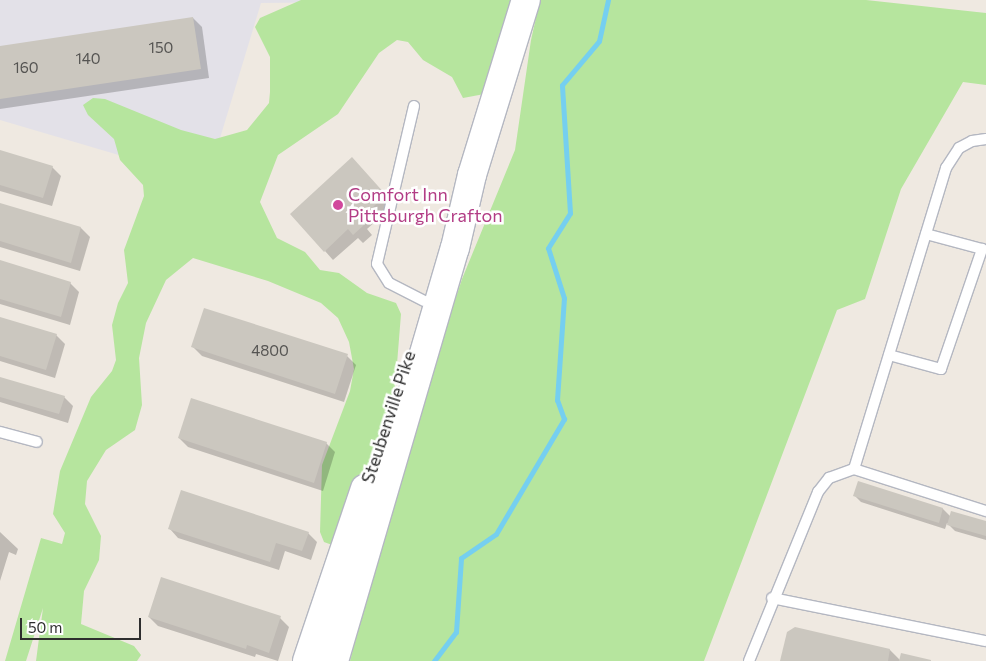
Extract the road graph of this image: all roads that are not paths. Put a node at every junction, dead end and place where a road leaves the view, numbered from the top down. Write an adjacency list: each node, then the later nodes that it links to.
1 (526, 0): 4 (main road, Steubenville Pike)
2 (414, 106): 6 (lane)
3 (986, 139): 5 (lane)
4 (472, 175): 6 (main road, Steubenville Pike); 15 (main road, Steubenville Pike)
5 (926, 234): 7 (lane); 7 (lane)
6 (424, 301): 14 (main road, Steubenville Pike)
7 (889, 355): 10 (lane)
8 (0, 432): 9 (lane)
9 (37, 442)
10 (854, 469): 11 (lane); 12 (lane)
11 (986, 511)
12 (772, 598): 13 (lane); 16 (lane)
13 (986, 641)
14 (307, 661)
15 (334, 661)
16 (749, 661)

